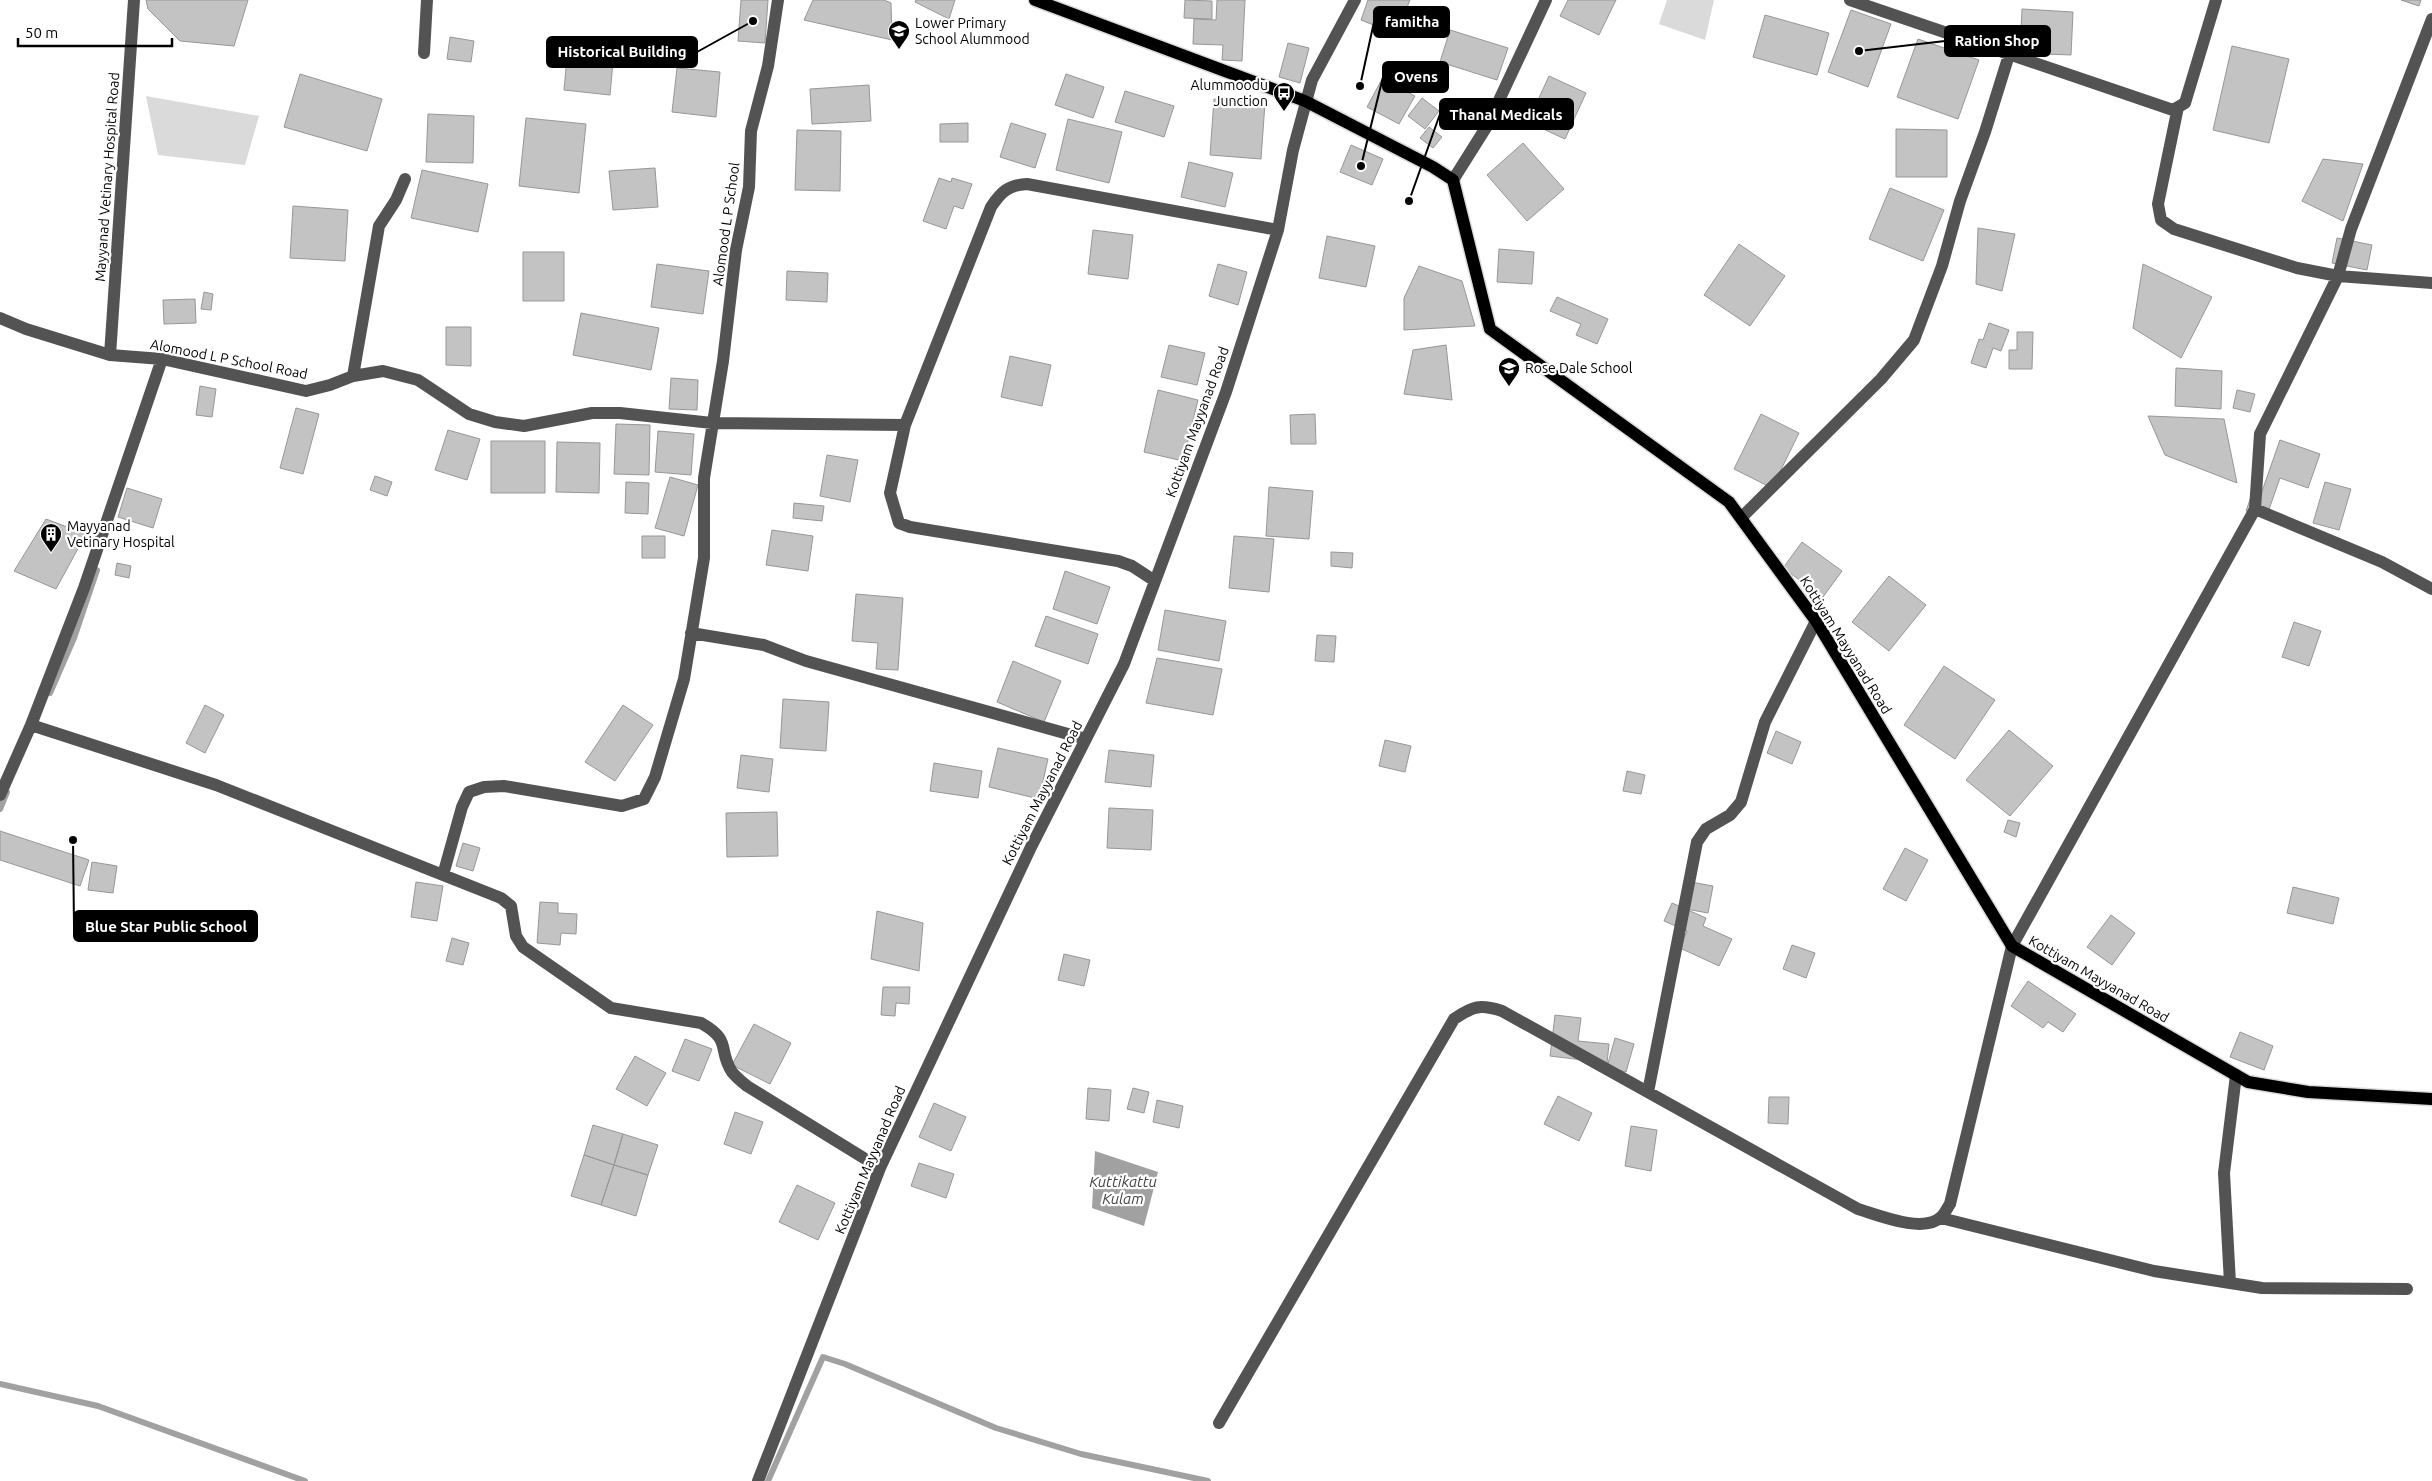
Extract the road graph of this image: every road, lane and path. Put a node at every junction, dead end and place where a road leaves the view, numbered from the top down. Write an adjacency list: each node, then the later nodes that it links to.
1 (134, 0): 20 (street, Mayyanad Vetinary Hospital Road)
2 (428, 0): 10 (street)
3 (778, 0): 23 (street, Alomood L P School)
4 (1035, 0): 12 (main road)
5 (1355, 0): 12 (street, Kottiyam Mayyanad Road)
6 (1546, 0): 15 (street)
7 (1850, 0): 11 (street)
8 (2216, 0): 13 (street)
9 (2432, 19): 17 (street)
10 (424, 53)
11 (2009, 55): 13 (street); 26 (street)
12 (1305, 101): 15 (main road); 16 (street, Kottiyam Mayyanad Road)
13 (2178, 108): 17 (street)
14 (405, 179): 22 (street)
15 (1453, 180): 26 (main road, Kottiyam Mayyanad Road)
16 (1278, 230): 24 (street); 27 (street, Kottiyam Mayyanad Road)
17 (2338, 276): 18 (street); 25 (street)
18 (2432, 283)
19 (0, 318): 20 (street, Alomood L P School Road)
20 (110, 356): 21 (street, Alomood L P School Road)
21 (162, 359): 22 (street, Alomood L P School Road); 31 (street)
22 (353, 376): 23 (street, Alomood L P School Road)
23 (712, 423): 24 (street, Alomood L P School Road); 30 (street, Alomood L P School)
24 (905, 425): 27 (street)
25 (2255, 509): 28 (street); 35 (street)
26 (1741, 518): 29 (main road, Kottiyam Mayyanad Road)
27 (1155, 582): 32 (street, Kottiyam Mayyanad Road)
28 (2432, 589)
29 (1816, 621): 35 (main road, Kottiyam Mayyanad Road); 37 (street)
30 (691, 633): 32 (street); 34 (street, Alomood L P School)
31 (31, 725): 33 (street); 34 (street)
32 (1086, 739): 39 (street, Kottiyam Mayyanad Road)
33 (0, 795)
34 (443, 875): 39 (street)
35 (2012, 946): 36 (main road, Kottiyam Mayyanad Road); 40 (street)
36 (2236, 1074): 38 (main road, Kottiyam Mayyanad Road); 41 (street)
37 (1648, 1092): 40 (street); 43 (street)
38 (2432, 1098)
39 (880, 1168): 44 (street, Kottiyam Mayyanad Road)
40 (1941, 1218): 41 (street)
41 (2230, 1283): 42 (street)
42 (2407, 1289)
43 (1219, 1423)
44 (758, 1481)

